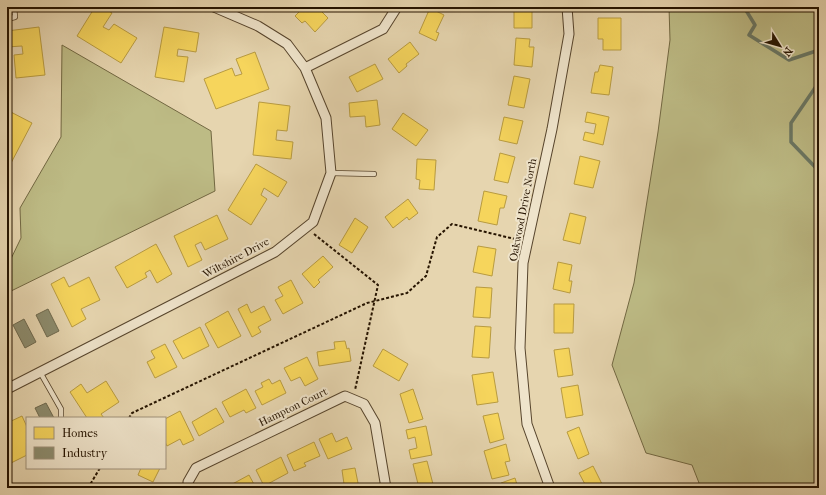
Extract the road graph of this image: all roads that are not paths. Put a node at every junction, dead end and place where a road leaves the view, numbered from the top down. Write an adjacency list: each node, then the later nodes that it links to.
1 (14, 7): 5 (lane)
2 (214, 7): 6 (street, Wiltshire Drive)
3 (397, 7): 6 (street)
4 (567, 7): 14 (street, Oakwood Drive North)
5 (7, 18)
6 (305, 68): 7 (street, Wiltshire Drive)
7 (331, 173): 8 (lane); 9 (street, Wiltshire Drive)
8 (374, 174)
9 (40, 372): 10 (street, Wiltshire Drive); 11 (lane)
10 (7, 389)
11 (61, 417)
12 (188, 488): 13 (street, Hampton Court)
13 (386, 488)
14 (550, 488)

